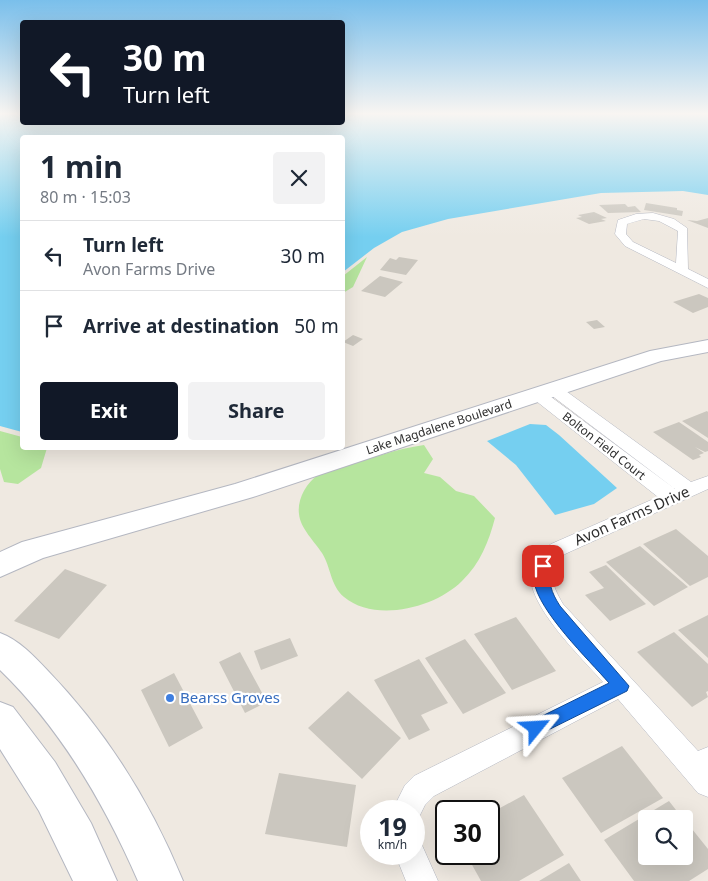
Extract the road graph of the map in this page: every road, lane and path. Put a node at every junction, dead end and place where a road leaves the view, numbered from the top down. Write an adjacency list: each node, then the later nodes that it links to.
1 (682, 270): 1 (street); 2 (street)
2 (708, 284)
3 (708, 346): 4 (street, Lake Magdalene Boulevard)
4 (545, 392): 5 (street); 6 (street, Bolton Field Court); 8 (street, Lake Magdalene Boulevard)
5 (629, 445): 6 (street); 7 (street)
6 (612, 452): 7 (street, Bolton Field Court)
7 (690, 490): 10 (street, Avon Farms Drive)
8 (0, 565)
9 (0, 648): 16 (street)
10 (621, 686): 12 (street, Avon Farms Drive); 13 (street)
11 (0, 719): 15 (street)
12 (704, 770)
13 (412, 800)
14 (415, 865): 17 (street)
15 (95, 881)
16 (161, 881)
17 (422, 881)

